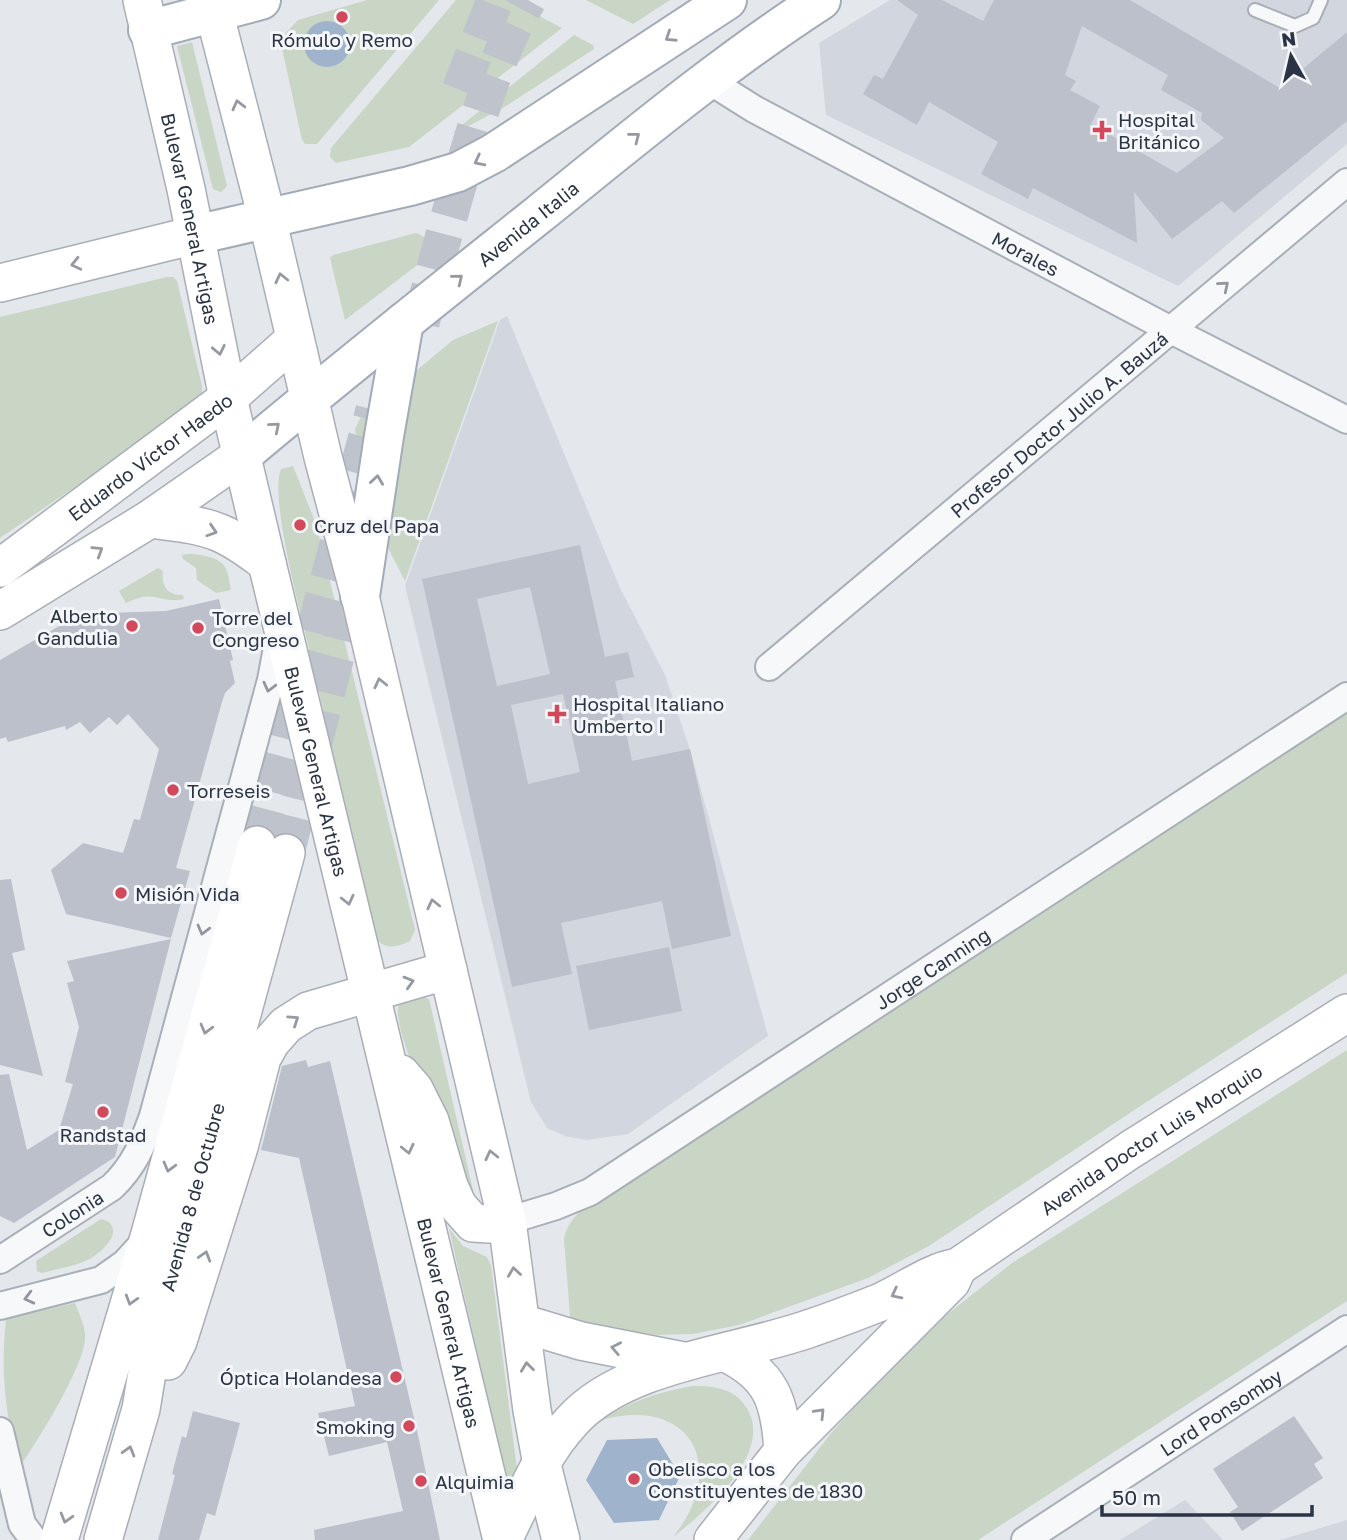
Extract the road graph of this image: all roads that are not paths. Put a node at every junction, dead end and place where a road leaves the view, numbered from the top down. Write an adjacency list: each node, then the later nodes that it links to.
1 (261, 0): 5 (main road)
2 (727, 0): 10 (main road, one-way to 10)
3 (821, 0): 8 (main road, Avenida Italia)
4 (1321, 0): 6 (lane)
5 (213, 6): 7 (main road); 10 (main road, one-way to 5)
6 (1255, 10)
7 (145, 15): 11 (main road, Bulevar General Artigas)
8 (708, 80): 13 (main road, Avenida Italia, one-way to 8); 14 (street, Morales)
9 (1347, 182): 14 (street, Profesor Doctor Julio A. Bauzá, one-way to 9)
10 (267, 218): 11 (main road); 15 (main road, one-way to 10)
11 (195, 235): 12 (main road, one-way to 12); 16 (main road, Bulevar General Artigas, one-way to 16)
12 (0, 283)
13 (404, 322): 17 (main road, Avenida Italia); 23 (main road, one-way to 13)
14 (1171, 330): 18 (street, Morales); 26 (street, Profesor Doctor Julio A. Bauzá)
15 (295, 339): 16 (main road, Eduardo Víctor Haedo); 17 (main road)
16 (228, 397): 19 (main road, Bulevar General Artigas); 22 (main road, Eduardo Víctor Haedo)
17 (309, 399): 19 (main road, Avenida Italia, one-way to 17); 23 (main road)
18 (1347, 420)
19 (242, 455): 20 (main road); 21 (main road, Bulevar General Artigas)
20 (150, 519): 21 (main road, one-way to 21); 24 (main road, one-way to 20)
21 (267, 563): 25 (main road, Bulevar General Artigas)
22 (0, 568)
23 (360, 596): 28 (main road, one-way to 23)
24 (0, 611)
25 (282, 620): 29 (main road, Bulevar General Artigas, one-way to 29); 34 (street, Colonia, one-way to 34)
26 (769, 667)
27 (1347, 696): 32 (street, Jorge Canning)
28 (448, 970): 29 (main road, one-way to 28); 32 (main road, one-way to 28)
29 (370, 993): 31 (main road, Bulevar General Artigas); 41 (main road, one-way to 29)
30 (1347, 1013): 35 (main road, Avenida Doctor Luis Morquio)
31 (387, 1058): 32 (main road); 48 (main road, Bulevar General Artigas, one-way to 48)
32 (507, 1221): 37 (main road, one-way to 32)
33 (150, 1234): 36 (street, Avenida 8 de Octubre, one-way to 36); 41 (main road, Avenida 8 de Octubre, one-way to 33); 46 (main road, Avenida 8 de Octubre, one-way to 46)
34 (0, 1260)
35 (958, 1267): 39 (main road, Avenida Doctor Luis Morquio, one-way to 39); 43 (main road, Avenida Doctor Luis Morquio, one-way to 35)
36 (0, 1306)
37 (521, 1324): 40 (main road, Avenida Doctor Luis Morquio, one-way to 37); 44 (main road, one-way to 37)
38 (1347, 1329): 51 (street, Lord Ponsomby)
39 (726, 1353): 40 (main road, Avenida Doctor Luis Morquio); 43 (main road)
40 (683, 1361): 44 (main road, Avenida Doctor Luis Morquio)
41 (141, 1409): 47 (main road, Avenida 8 de Octubre, one-way to 41)
42 (0, 1431): 45 (street)
43 (783, 1451): 50 (main road, Avenida Doctor Luis Morquio)
44 (542, 1465): 48 (main road, Avenida Doctor Luis Morquio); 49 (main road)
45 (34, 1540)
46 (59, 1540)
47 (103, 1540)
48 (502, 1540)
49 (561, 1540)
50 (713, 1540)
51 (1025, 1540)

